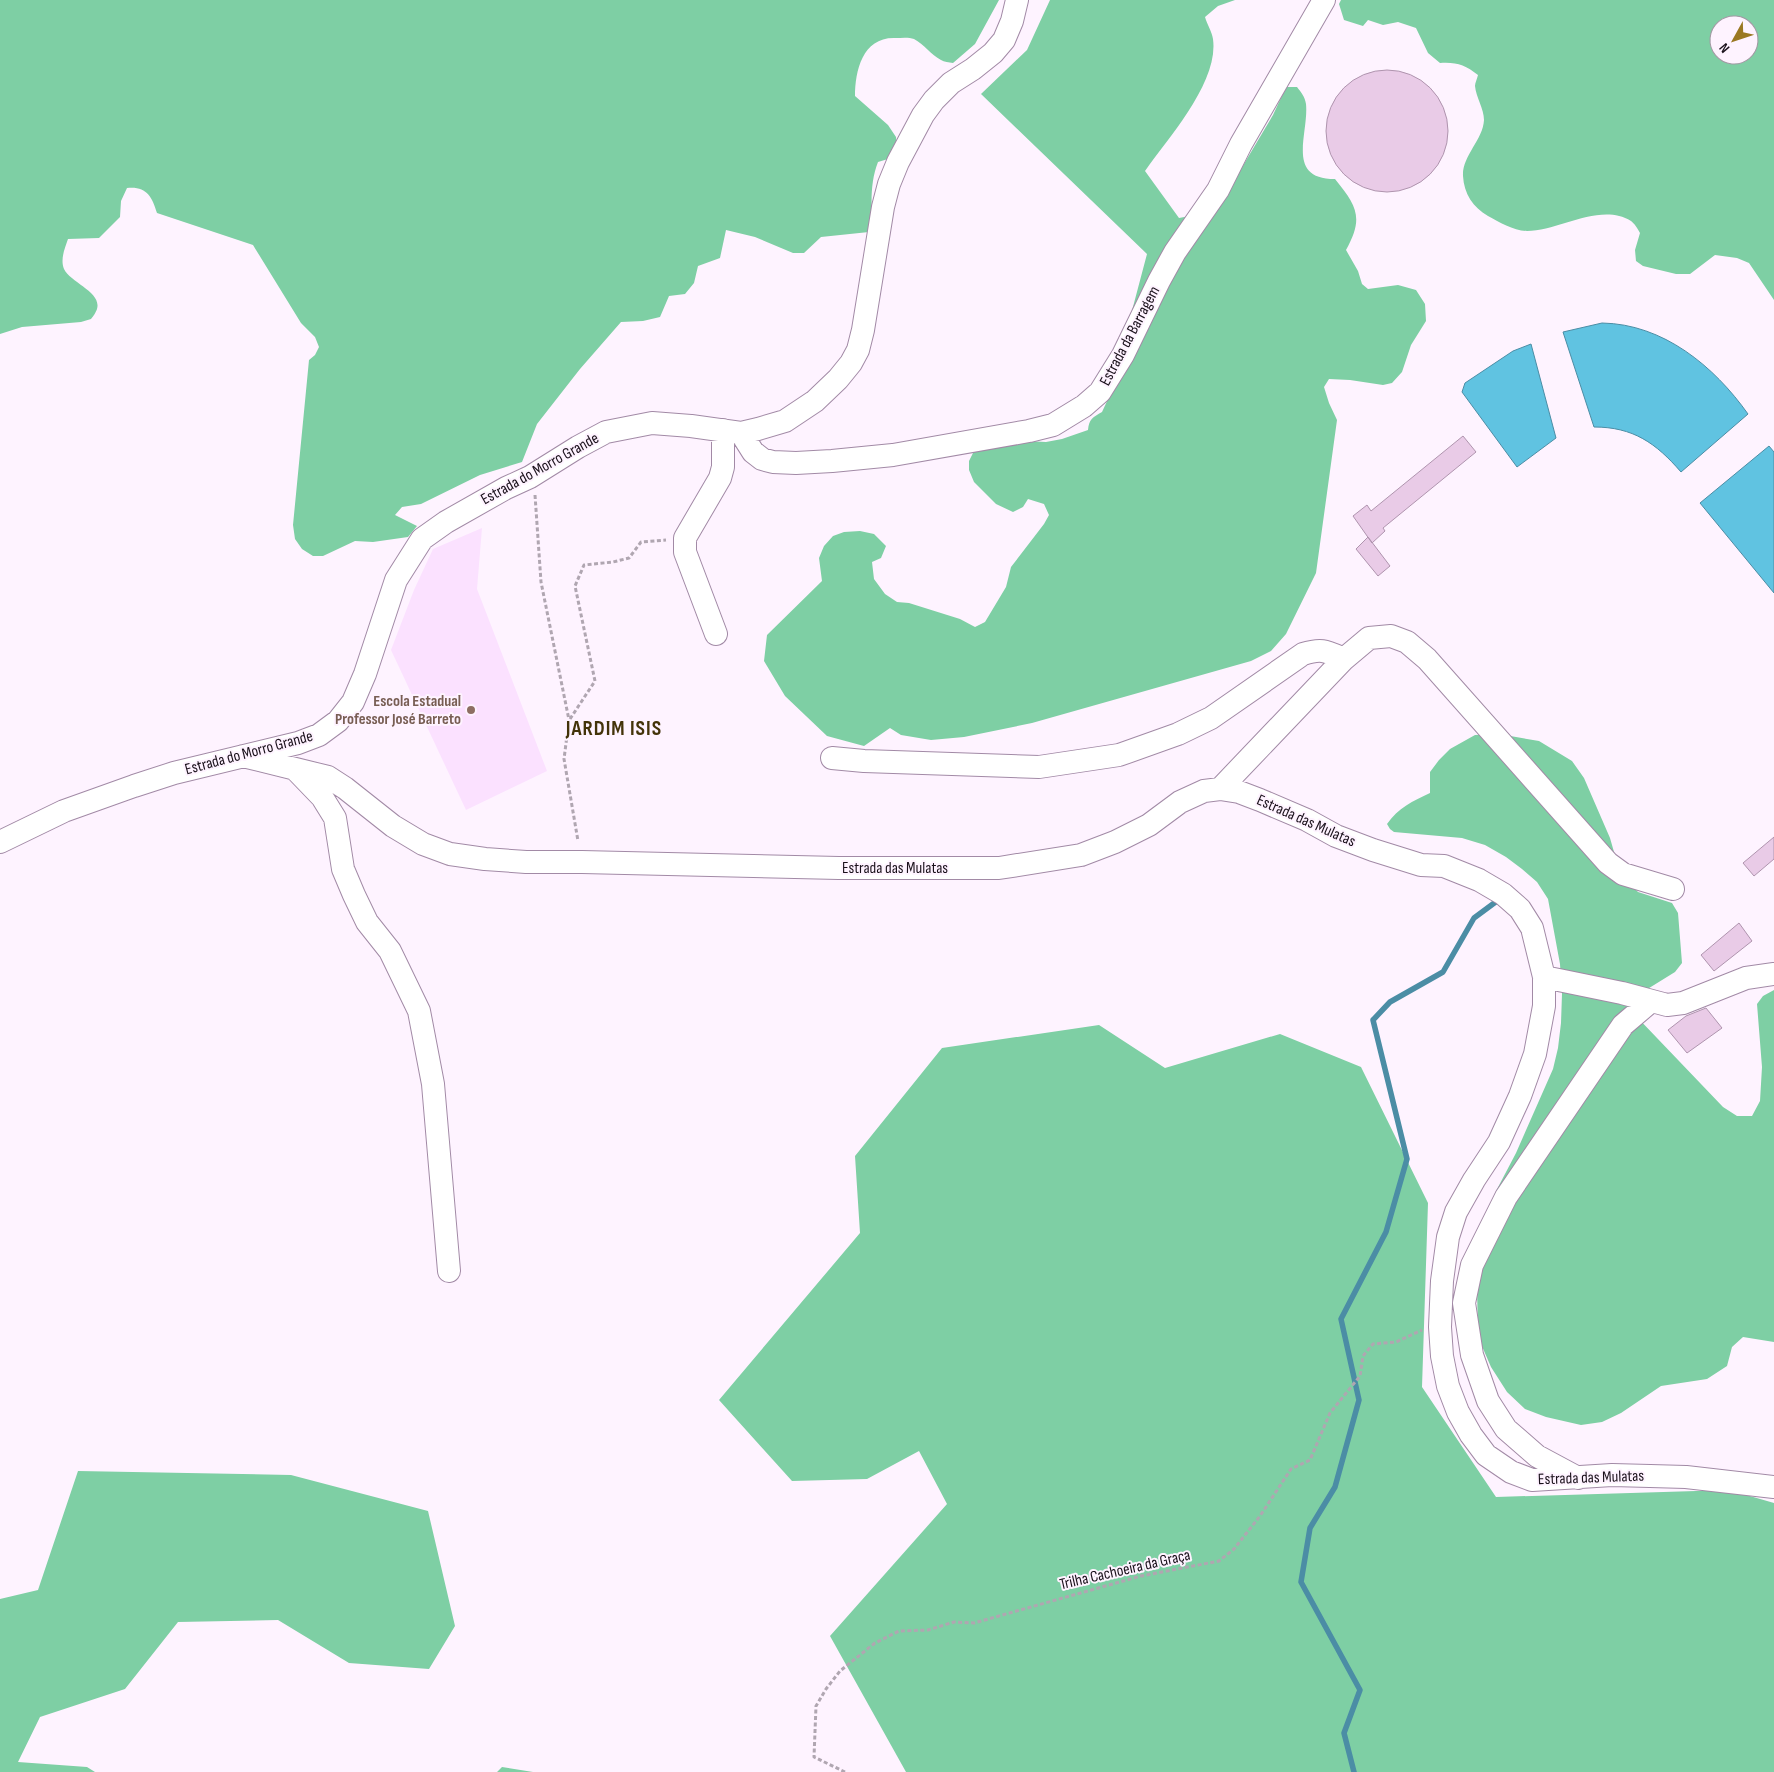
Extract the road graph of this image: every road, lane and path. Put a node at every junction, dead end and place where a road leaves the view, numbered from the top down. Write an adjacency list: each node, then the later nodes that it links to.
1 (1017, 0): 3 (street, Estrada do Morro Grande)
2 (1324, 0): 3 (street, Estrada da Barragem)
3 (732, 431): 4 (street, Estrada do Morro Grande); 5 (street)
4 (534, 474): 8 (path); 9 (street, Estrada do Morro Grande)
5 (685, 538): 6 (street); 8 (path)
6 (716, 634)
7 (1344, 659): 10 (street); 12 (street); 15 (street)
8 (569, 720): 14 (path)
9 (244, 756): 11 (street, Estrada das Mulatas); 13 (street, Estrada do Morro Grande)
10 (832, 758)
11 (296, 770): 14 (street, Estrada das Mulatas); 19 (street)
12 (1220, 789): 14 (street, Estrada das Mulatas); 17 (street, Estrada das Mulatas)
13 (0, 842)
14 (582, 862)
15 (1673, 889)
16 (1774, 974): 18 (street)
17 (1544, 976): 18 (street); 20 (street, Estrada das Mulatas)
18 (1650, 1002): 21 (street)
19 (449, 1271)
20 (1440, 1327): 21 (street, Estrada das Mulatas); 23 (path, Trilha Cachoeira da Graça)
21 (1579, 1478): 22 (street, Estrada das Mulatas)
22 (1774, 1487)
23 (845, 1772)

